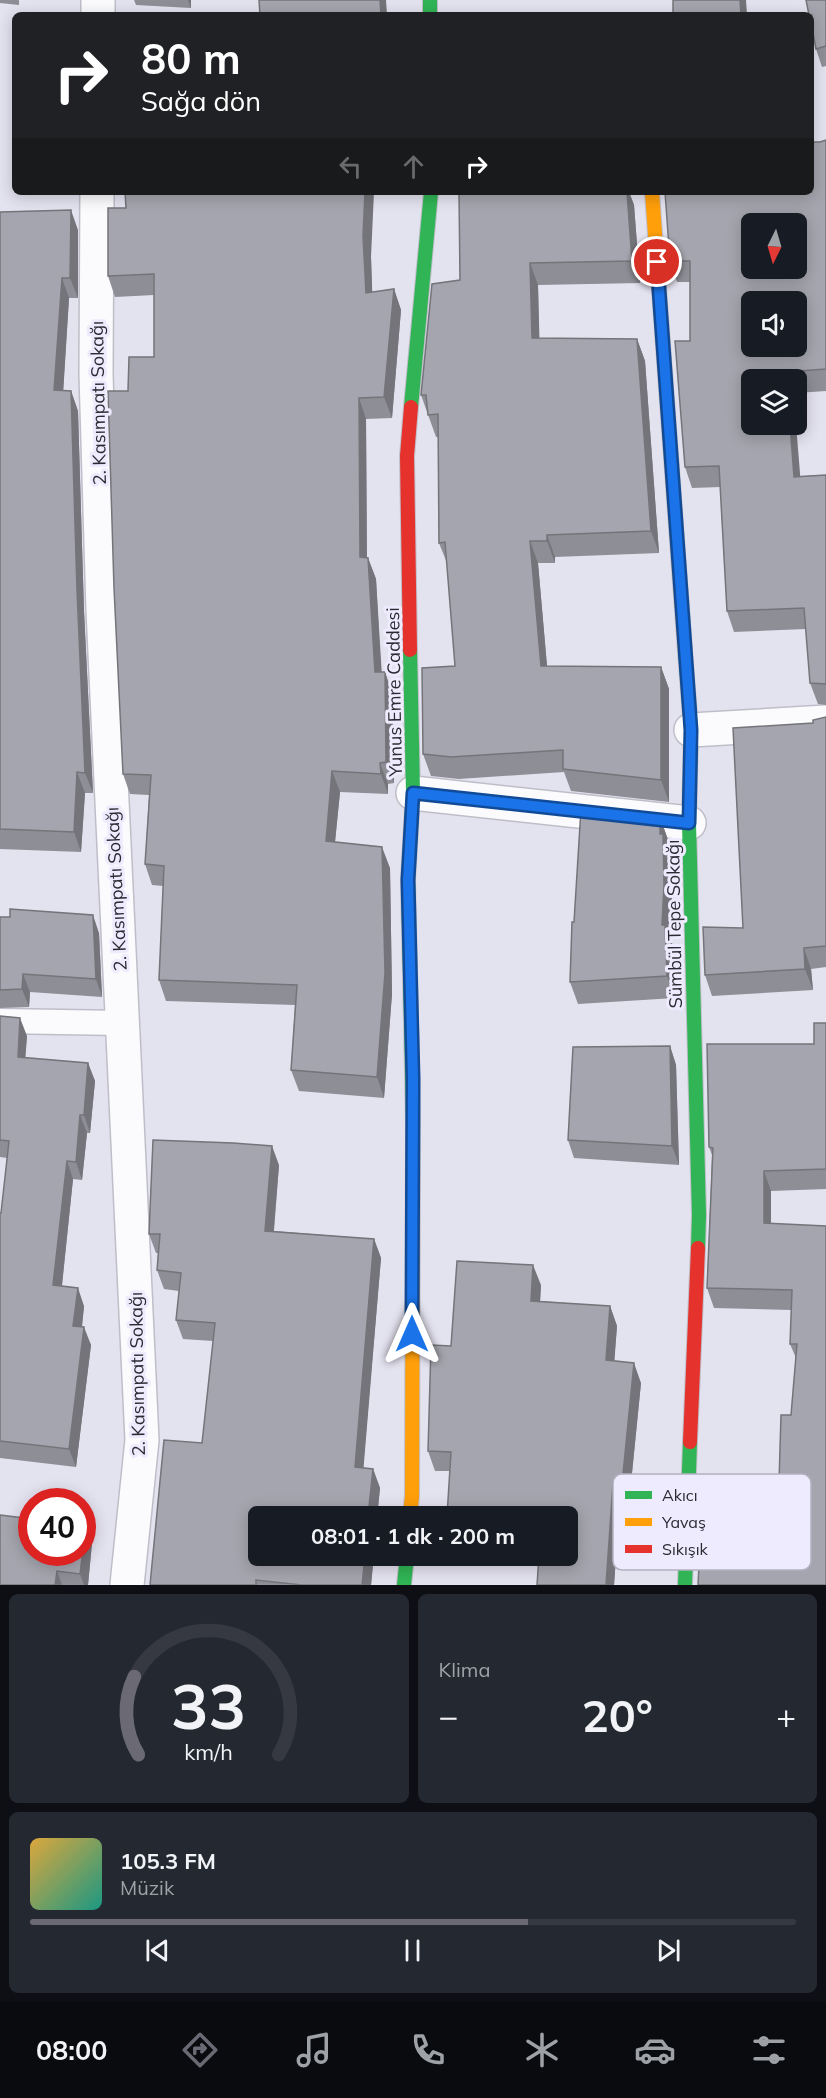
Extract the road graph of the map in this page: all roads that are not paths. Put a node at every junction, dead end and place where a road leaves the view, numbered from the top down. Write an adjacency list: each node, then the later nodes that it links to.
1 (97, 195): 9 (street, 2. Kasımpatı Sokağı)
2 (431, 195): 6 (street, Yunus Emre Caddesi)
3 (652, 195): 5 (street, Sümbül Tepe Sokağı)
4 (826, 722): 5 (street)
5 (691, 730): 7 (street, Sümbül Tepe Sokağı)
6 (413, 793): 7 (street); 11 (street, Yunus Emre Caddesi)
7 (689, 823): 10 (street, Sümbül Tepe Sokağı)
8 (0, 1021): 9 (lane)
9 (123, 1023): 14 (street, 2. Kasımpatı Sokağı)
10 (689, 1474)
11 (411, 1506)
12 (405, 1566): 15 (street)
13 (686, 1570): 16 (street, Sümbül Tepe Sokağı)
14 (127, 1585)
15 (404, 1585)
16 (685, 1585)

